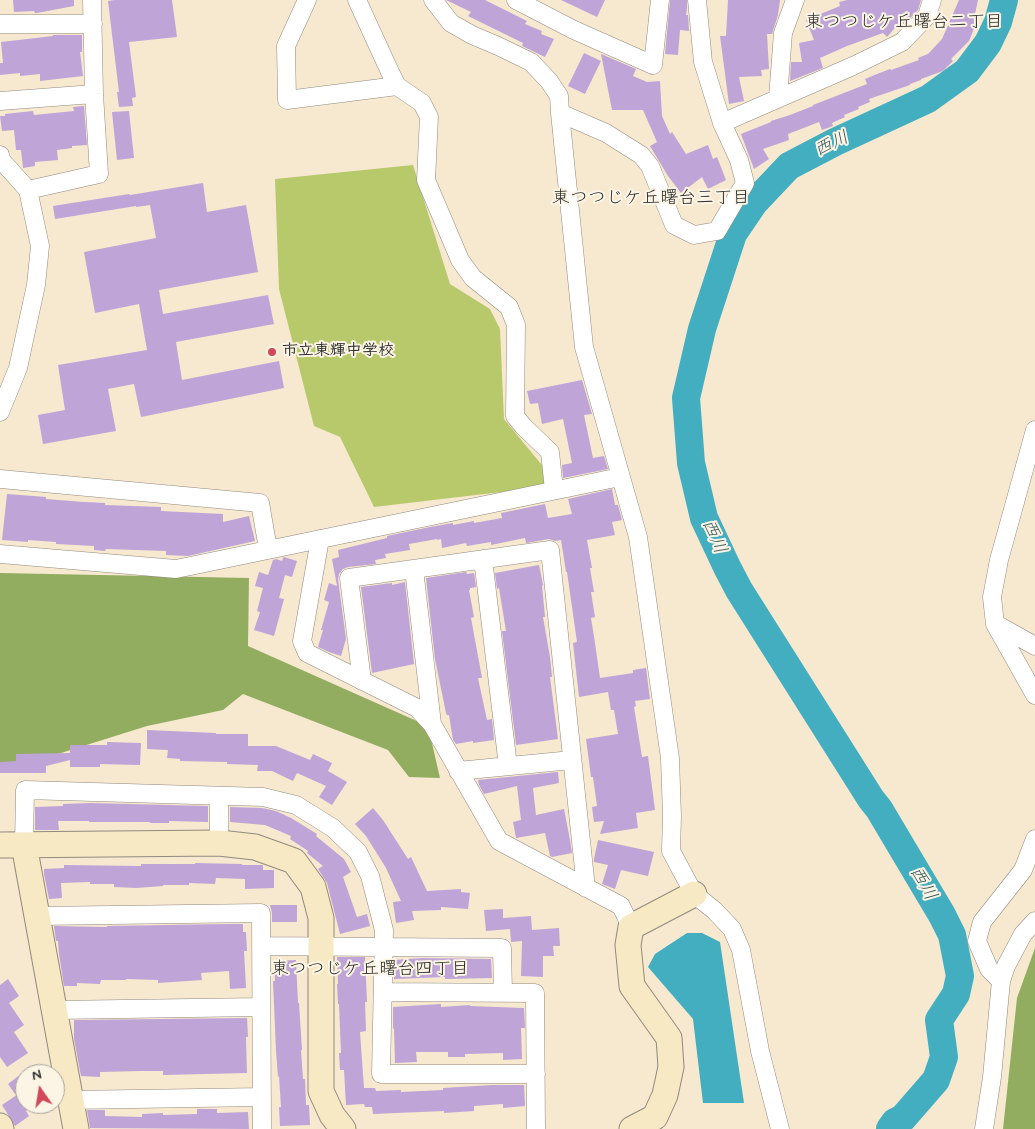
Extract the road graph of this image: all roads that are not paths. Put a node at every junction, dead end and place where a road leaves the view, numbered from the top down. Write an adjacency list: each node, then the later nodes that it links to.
1 (92, 0): 11 (street)
2 (307, 0): 12 (street)
3 (357, 0): 12 (street)
4 (433, 0): 16 (street)
5 (516, 0): 6 (street)
6 (660, 0)
7 (697, 0): 17 (street)
8 (794, 0): 14 (street)
9 (932, 0): 14 (street)
10 (0, 24): 11 (street)
11 (93, 24): 13 (street)
12 (397, 86): 25 (street)
13 (94, 94): 15 (street); 19 (street)
14 (778, 98): 17 (street)
15 (0, 101)
16 (560, 113): 17 (street); 22 (street)
17 (722, 123)
18 (0, 155): 19 (street)
19 (28, 190): 20 (street)
20 (0, 412)
21 (1035, 430): 31 (street)
22 (620, 477): 25 (street); 45 (street)
23 (0, 479): 24 (street); 27 (street)
24 (0, 484)
25 (554, 490): 26 (street)
26 (320, 539): 27 (street); 33 (street)
27 (268, 549): 28 (street)
28 (0, 554)
29 (483, 559): 30 (street); 36 (street); 37 (street)
30 (414, 569): 33 (street); 35 (street)
31 (995, 624): 32 (street); 34 (street)
32 (1035, 646)
33 (362, 681): 35 (street)
34 (1035, 695)
35 (432, 724): 38 (street)
36 (572, 760): 37 (street); 44 (street)
37 (508, 766): 38 (street)
38 (458, 770): 44 (street)
39 (219, 796): 41 (street); 42 (street); 51 (street)
40 (1035, 839): 52 (street)
41 (219, 843): 42 (street); 50 (street)
42 (24, 845): 43 (street); 46 (street)
43 (0, 846)
44 (586, 888): 48 (street)
45 (694, 894): 48 (street); 65 (street)
46 (37, 916): 49 (street); 56 (street)
47 (1035, 921): 52 (street)
48 (631, 927): 64 (street)
49 (261, 946): 50 (street); 55 (street)
50 (322, 946): 51 (street); 62 (street)
51 (384, 947): 53 (street); 54 (street)
52 (1001, 982): 66 (street)
53 (383, 992): 54 (street); 57 (street)
54 (503, 993): 57 (street)
55 (261, 1007): 56 (street); 58 (street)
56 (54, 1010): 59 (street)
57 (536, 1074): 63 (street)
58 (262, 1098): 59 (street); 61 (street)
59 (70, 1100): 60 (street)
60 (76, 1129)
61 (262, 1129)
62 (342, 1129)
63 (536, 1129)
64 (632, 1129)
65 (780, 1129)
66 (984, 1129)

